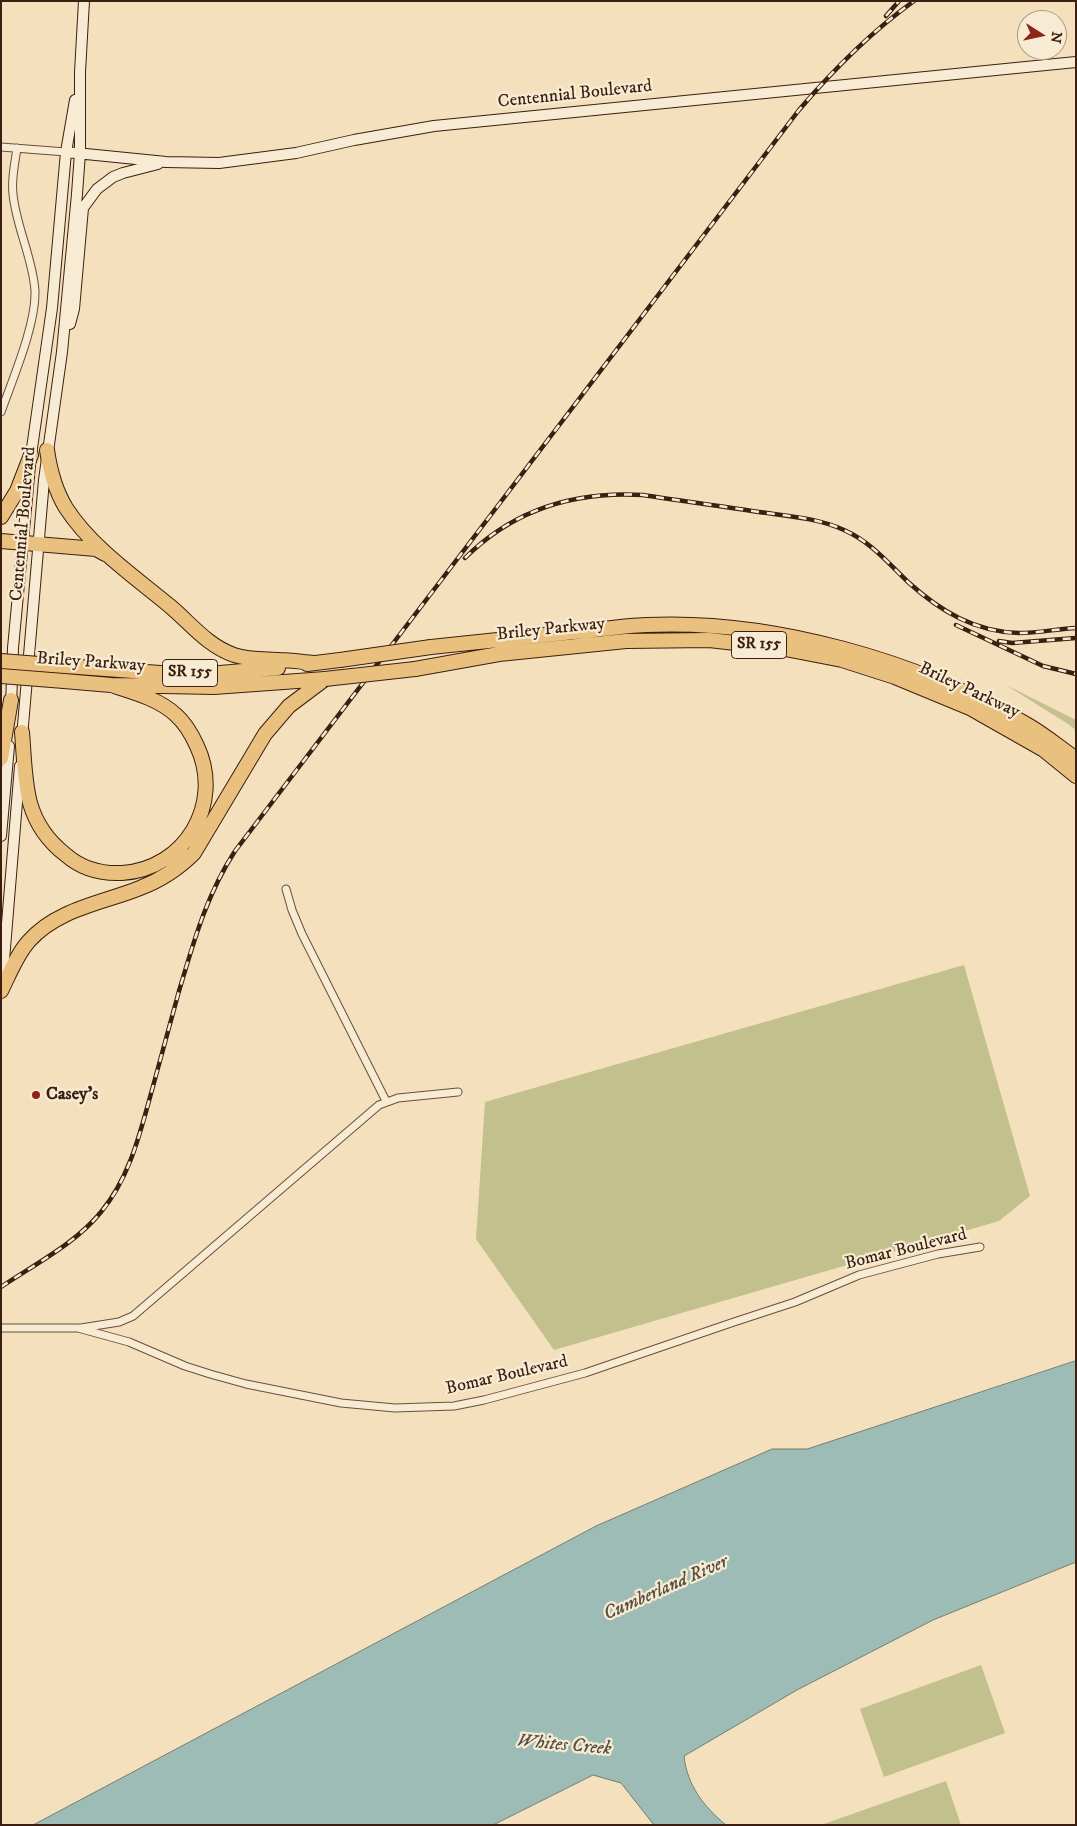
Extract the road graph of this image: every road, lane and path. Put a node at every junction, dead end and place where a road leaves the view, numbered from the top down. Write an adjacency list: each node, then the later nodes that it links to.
1 (84, 1): 3 (main road)
2 (1076, 62): 8 (main road, Centennial Boulevard)
3 (80, 72): 6 (main road, Centennial Boulevard); 7 (main road, Centennial Boulevard)
4 (1, 147): 5 (street, Centennial Boulevard)
5 (17, 148): 6 (street, Centennial Boulevard); 10 (street)
6 (66, 152): 7 (main road, Centennial Boulevard); 12 (main road, Centennial Boulevard)
7 (80, 153): 8 (main road, Centennial Boulevard); 9 (main road, Centennial Boulevard)
8 (166, 162): 9 (main road)
9 (62, 352): 11 (main road, Centennial Boulevard)
10 (1, 412)
11 (47, 450): 16 (main road, Centennial Boulevard); 17 (highway)
12 (31, 455): 13 (highway); 15 (main road, Centennial Boulevard)
13 (1, 517)
14 (1, 541): 15 (highway)
15 (23, 543): 16 (highway); 23 (main road, Centennial Boulevard)
16 (38, 545): 17 (highway); 24 (main road, Centennial Boulevard)
17 (110, 557): 19 (highway)
18 (1, 661): 19 (highway, Briley Parkway / SR 155, bridge)
19 (314, 663): 26 (highway, Briley Parkway / SR 155, bridge)
20 (1, 676): 22 (highway, Briley Parkway / SR 155, bridge)
21 (325, 679): 22 (highway, Briley Parkway / SR 155); 27 (highway, Briley Parkway / SR 155, bridge); 30 (highway)
22 (111, 685): 24 (highway)
23 (11, 700): 25 (highway); 28 (main road, Centennial Boulevard)
24 (22, 732): 30 (main road, Centennial Boulevard)
25 (1, 758)
26 (1076, 759)
27 (1076, 776)
28 (1, 836)
29 (286, 889): 32 (street)
30 (1, 990)
31 (458, 1092): 32 (street)
32 (386, 1101): 35 (street)
33 (980, 1247): 35 (street, Bomar Boulevard)
34 (1, 1328): 35 (street, Bomar Boulevard)
35 (78, 1328)

